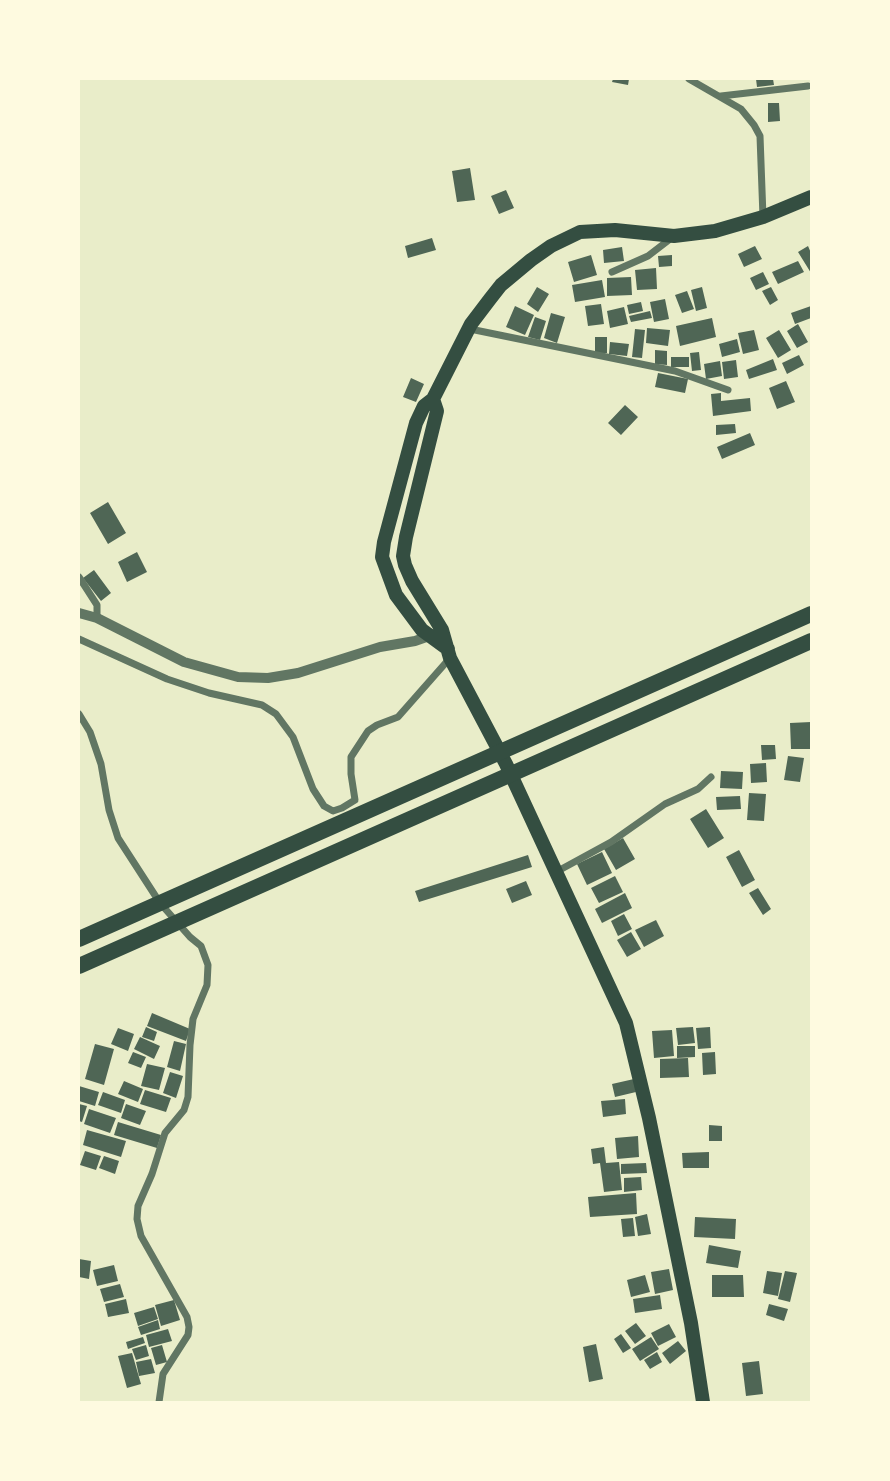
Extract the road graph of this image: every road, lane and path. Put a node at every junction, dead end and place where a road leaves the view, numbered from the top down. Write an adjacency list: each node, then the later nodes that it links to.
1 (689, 79): 3 (street)
2 (808, 86): 3 (street)
3 (720, 96): 5 (street)
4 (811, 197): 5 (main road)
5 (763, 217): 6 (main road)
6 (674, 236): 7 (street); 8 (main road)
7 (612, 272)
8 (469, 329): 9 (street); 10 (main road)
9 (728, 390)
10 (433, 399): 15 (main road); 15 (main road)
11 (79, 577): 14 (street)
12 (79, 612): 14 (street)
13 (811, 614): 22 (highway)
14 (97, 618): 15 (street)
15 (436, 633): 18 (main road)
16 (79, 639): 18 (street)
17 (811, 641): 23 (highway)
18 (449, 654): 21 (main road)
19 (79, 714): 24 (street)
20 (710, 777): 21 (street)
21 (556, 872): 25 (main road)
22 (79, 939)
23 (79, 966)
24 (159, 1402)
25 (704, 1402)

